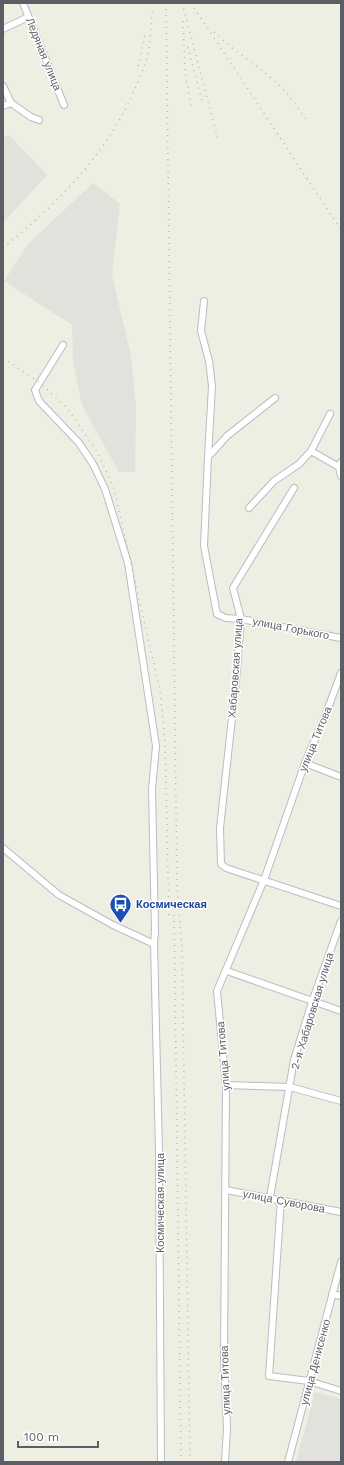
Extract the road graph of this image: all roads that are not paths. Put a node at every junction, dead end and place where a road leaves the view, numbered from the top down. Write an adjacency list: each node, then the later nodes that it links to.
1 (23, 3): 2 (street, Ледяная улица)
2 (28, 18): 3 (street); 6 (street, Ледяная улица)
3 (3, 29)
4 (3, 86): 5 (street)
5 (11, 103): 7 (street); 8 (street)
6 (64, 105)
7 (3, 106)
8 (39, 120)
9 (204, 301): 14 (street)
10 (63, 345): 28 (street, Космическая улица)
11 (276, 398): 14 (street)
12 (330, 414): 13 (street)
13 (311, 451): 15 (street); 18 (street)
14 (208, 458): 19 (street, улица Горького)
15 (340, 465): 16 (street)
16 (341, 476)
17 (294, 488): 19 (street, Хабаровская улица)
18 (249, 508)
19 (241, 619): 20 (street, улица Горького); 25 (street, Хабаровская улица)
20 (341, 638)
21 (341, 673): 22 (street, улица Титова)
22 (305, 763): 23 (street); 25 (street, улица Титова)
23 (341, 777)
24 (3, 848): 28 (street)
25 (264, 880): 26 (street); 29 (street, улица Титова)
26 (341, 906)
27 (341, 921): 30 (street, 2-я Хабаровская улица)
28 (154, 944): 44 (street, Космическая улица)
29 (227, 971): 30 (street); 32 (street, улица Титова)
30 (312, 1002): 31 (street); 33 (street, 2-я Хабаровская улица)
31 (341, 1011)
32 (226, 1085): 33 (street); 35 (street, улица Титова)
33 (290, 1087): 34 (street); 36 (street, 2-я Хабаровская улица)
34 (341, 1101)
35 (226, 1190): 36 (street, улица Суворова); 45 (street, улица Титова)
36 (270, 1197): 37 (street, улица Суворова)
37 (281, 1200): 38 (street, улица Суворова); 42 (street)
38 (341, 1212)
39 (341, 1262): 40 (street, улица Денисенко)
40 (332, 1294): 41 (street); 42 (street, улица Денисенко)
41 (341, 1296)
42 (310, 1381): 43 (street); 46 (street, улица Денисенко)
43 (341, 1391)
44 (161, 1462)
45 (225, 1462)
46 (288, 1462)

